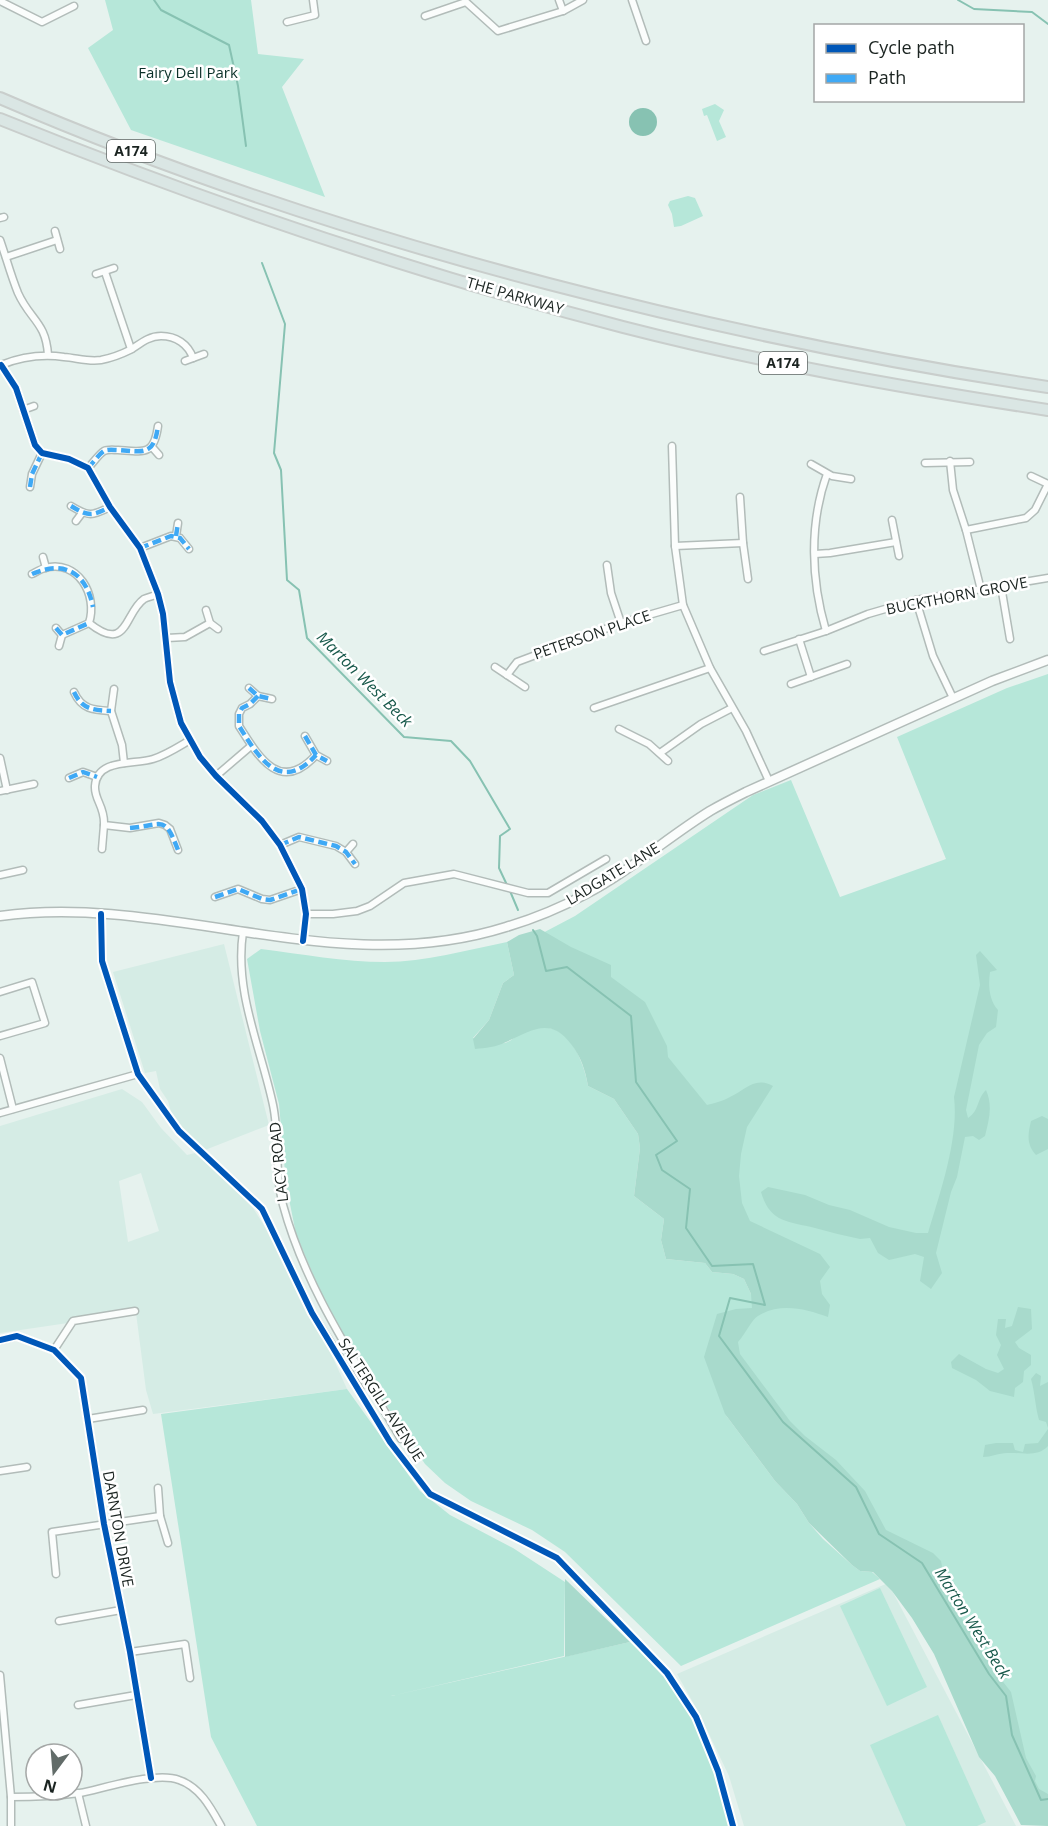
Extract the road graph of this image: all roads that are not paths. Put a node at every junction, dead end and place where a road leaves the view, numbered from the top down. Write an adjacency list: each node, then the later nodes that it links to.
1 (313, 0): 9 (street)
2 (559, 0): 7 (street)
3 (583, 0): 7 (street)
4 (632, 0): 10 (street)
5 (0, 1): 6 (street)
6 (74, 6)
7 (563, 11): 8 (street)
8 (425, 15)
9 (287, 22)
10 (646, 41)
11 (0, 98): 27 (highway, THE PARKWAY / A174)
12 (0, 119): 30 (highway, THE PARKWAY / A174)
13 (55, 231): 15 (street)
14 (0, 240): 17 (street)
15 (57, 240): 16 (street); 17 (street)
16 (60, 249)
17 (6, 257): 23 (street)
18 (114, 268): 19 (street)
19 (105, 272): 20 (street); 21 (street)
20 (96, 274)
21 (131, 349): 23 (street); 24 (street)
22 (204, 354): 24 (street)
23 (48, 356): 26 (street)
24 (193, 358): 25 (street)
25 (185, 361)
26 (1, 365): 29 (street)
27 (1048, 387)
28 (34, 406): 29 (street)
29 (23, 410): 34 (street)
30 (1048, 410)
31 (158, 426): 33 (street)
32 (672, 446): 57 (street)
33 (152, 447): 35 (street); 40 (street)
34 (42, 453): 40 (street); 45 (street)
35 (159, 455)
36 (950, 461): 37 (street); 38 (street); 53 (street)
37 (970, 462)
38 (925, 463)
39 (811, 465): 41 (street)
40 (88, 468): 48 (street)
41 (827, 474): 43 (street); 60 (street)
42 (1031, 476): 44 (street)
43 (851, 479)
44 (1048, 484): 53 (street)
45 (30, 487)
46 (740, 497): 56 (street)
47 (71, 506): 49 (street)
48 (110, 507): 49 (street); 58 (street)
49 (82, 513): 51 (street)
50 (892, 520): 55 (street)
51 (76, 521)
52 (178, 523): 54 (street)
53 (966, 530): 69 (street)
54 (176, 536): 58 (street); 59 (street)
55 (896, 542): 60 (street); 62 (street)
56 (743, 543): 57 (street); 67 (street)
57 (675, 546): 72 (street)
58 (141, 548): 70 (street)
59 (189, 549)
60 (815, 554): 79 (street)
61 (43, 556): 64 (street)
62 (899, 556)
63 (607, 565): 76 (street)
64 (46, 568): 65 (street); 74 (street)
65 (32, 574)
66 (1048, 578): 68 (street, BUCKTHORN GROVE)
67 (748, 579)
68 (1001, 586): 69 (street, BUCKTHORN GROVE); 83 (street)
69 (981, 590): 71 (street, BUCKTHORN GROVE)
70 (158, 594): 74 (street); 81 (street)
71 (916, 600): 79 (street, BUCKTHORN GROVE); 98 (street)
72 (683, 605): 76 (street, PETERSON PLACE); 89 (street)
73 (206, 610): 75 (street)
74 (89, 623): 80 (street)
75 (210, 623): 78 (street); 81 (street)
76 (621, 623): 90 (street, PETERSON PLACE)
77 (56, 628): 80 (street)
78 (218, 629)
79 (826, 631): 82 (street, BUCKTHORN GROVE)
80 (62, 635): 84 (street)
81 (167, 638): 105 (street)
82 (799, 639): 85 (street, BUCKTHORN GROVE); 91 (street)
83 (1010, 639)
84 (59, 646)
85 (764, 651)
86 (1048, 660): 98 (main road, LADGATE LANE)
87 (847, 664): 91 (street)
88 (495, 667): 90 (street)
89 (710, 668): 100 (street); 101 (street)
90 (507, 675): 93 (street)
91 (811, 677): 92 (street)
92 (791, 684)
93 (525, 687)
94 (249, 688): 97 (street)
95 (114, 689): 102 (street)
96 (74, 692): 102 (street)
97 (258, 696): 99 (street); 106 (street)
98 (952, 698): 116 (main road, LADGATE LANE)
99 (272, 699)
100 (594, 708)
101 (732, 708): 107 (street); 116 (street)
102 (111, 711): 112 (street)
103 (619, 729): 107 (street)
104 (305, 736): 108 (street)
105 (190, 740): 112 (street); 113 (street)
106 (251, 746): 108 (street); 113 (street)
107 (660, 753): 111 (street)
108 (316, 755): 110 (street)
109 (0, 758): 118 (street)
110 (327, 761)
111 (669, 761)
112 (124, 763): 114 (street)
113 (216, 776): 121 (street)
114 (97, 777): 115 (street); 119 (street)
115 (69, 778)
116 (769, 781): 135 (main road, LADGATE LANE)
117 (34, 784): 118 (street)
118 (3, 790)
119 (104, 825): 122 (street); 123 (street)
120 (353, 843): 124 (street)
121 (280, 845): 124 (street); 129 (street)
122 (102, 849)
123 (178, 850)
124 (346, 852): 126 (street)
125 (606, 859): 132 (street)
126 (355, 864)
127 (23, 870): 128 (street)
128 (0, 875)
129 (302, 889): 130 (street); 132 (street)
130 (215, 897)
131 (101, 914): 133 (main road, LADGATE LANE); 134 (main road, LADGATE LANE); 139 (street, SALTERGILL AVENUE)
132 (306, 914): 135 (street)
133 (0, 916)
134 (243, 932): 135 (main road, LADGATE LANE); 148 (street, LACY ROAD)
135 (303, 941)
136 (0, 992): 137 (street)
137 (0, 1036)
138 (0, 1058): 140 (street)
139 (138, 1074): 140 (street); 145 (street, SALTERGILL AVENUE)
140 (13, 1109): 141 (street)
141 (0, 1113)
142 (135, 1311): 144 (street)
143 (0, 1340): 144 (street, DARNTON DRIVE)
144 (54, 1350): 147 (street, DARNTON DRIVE)
145 (360, 1389)
146 (143, 1410): 147 (street)
147 (87, 1419): 153 (street, DARNTON DRIVE)
148 (401, 1439)
149 (27, 1467): 150 (street)
150 (0, 1471)
151 (158, 1488): 152 (street)
152 (160, 1516): 153 (street); 154 (street)
153 (104, 1524): 155 (street); 156 (street, DARNTON DRIVE)
154 (168, 1544)
155 (56, 1574)
156 (121, 1610): 157 (street); 158 (street, DARNTON DRIVE)
157 (59, 1621)
158 (130, 1652): 160 (street); 161 (street, DARNTON DRIVE)
159 (0, 1675): 165 (street)
160 (190, 1678)
161 (136, 1695): 162 (street); 163 (street, DARNTON DRIVE)
162 (78, 1705)
163 (151, 1778): 164 (street); 170 (street)
164 (84, 1792)
165 (11, 1797): 166 (street); 168 (street)
166 (24, 1797)
167 (80, 1802): 169 (street)
168 (11, 1826)
169 (87, 1826)
170 (221, 1826)

